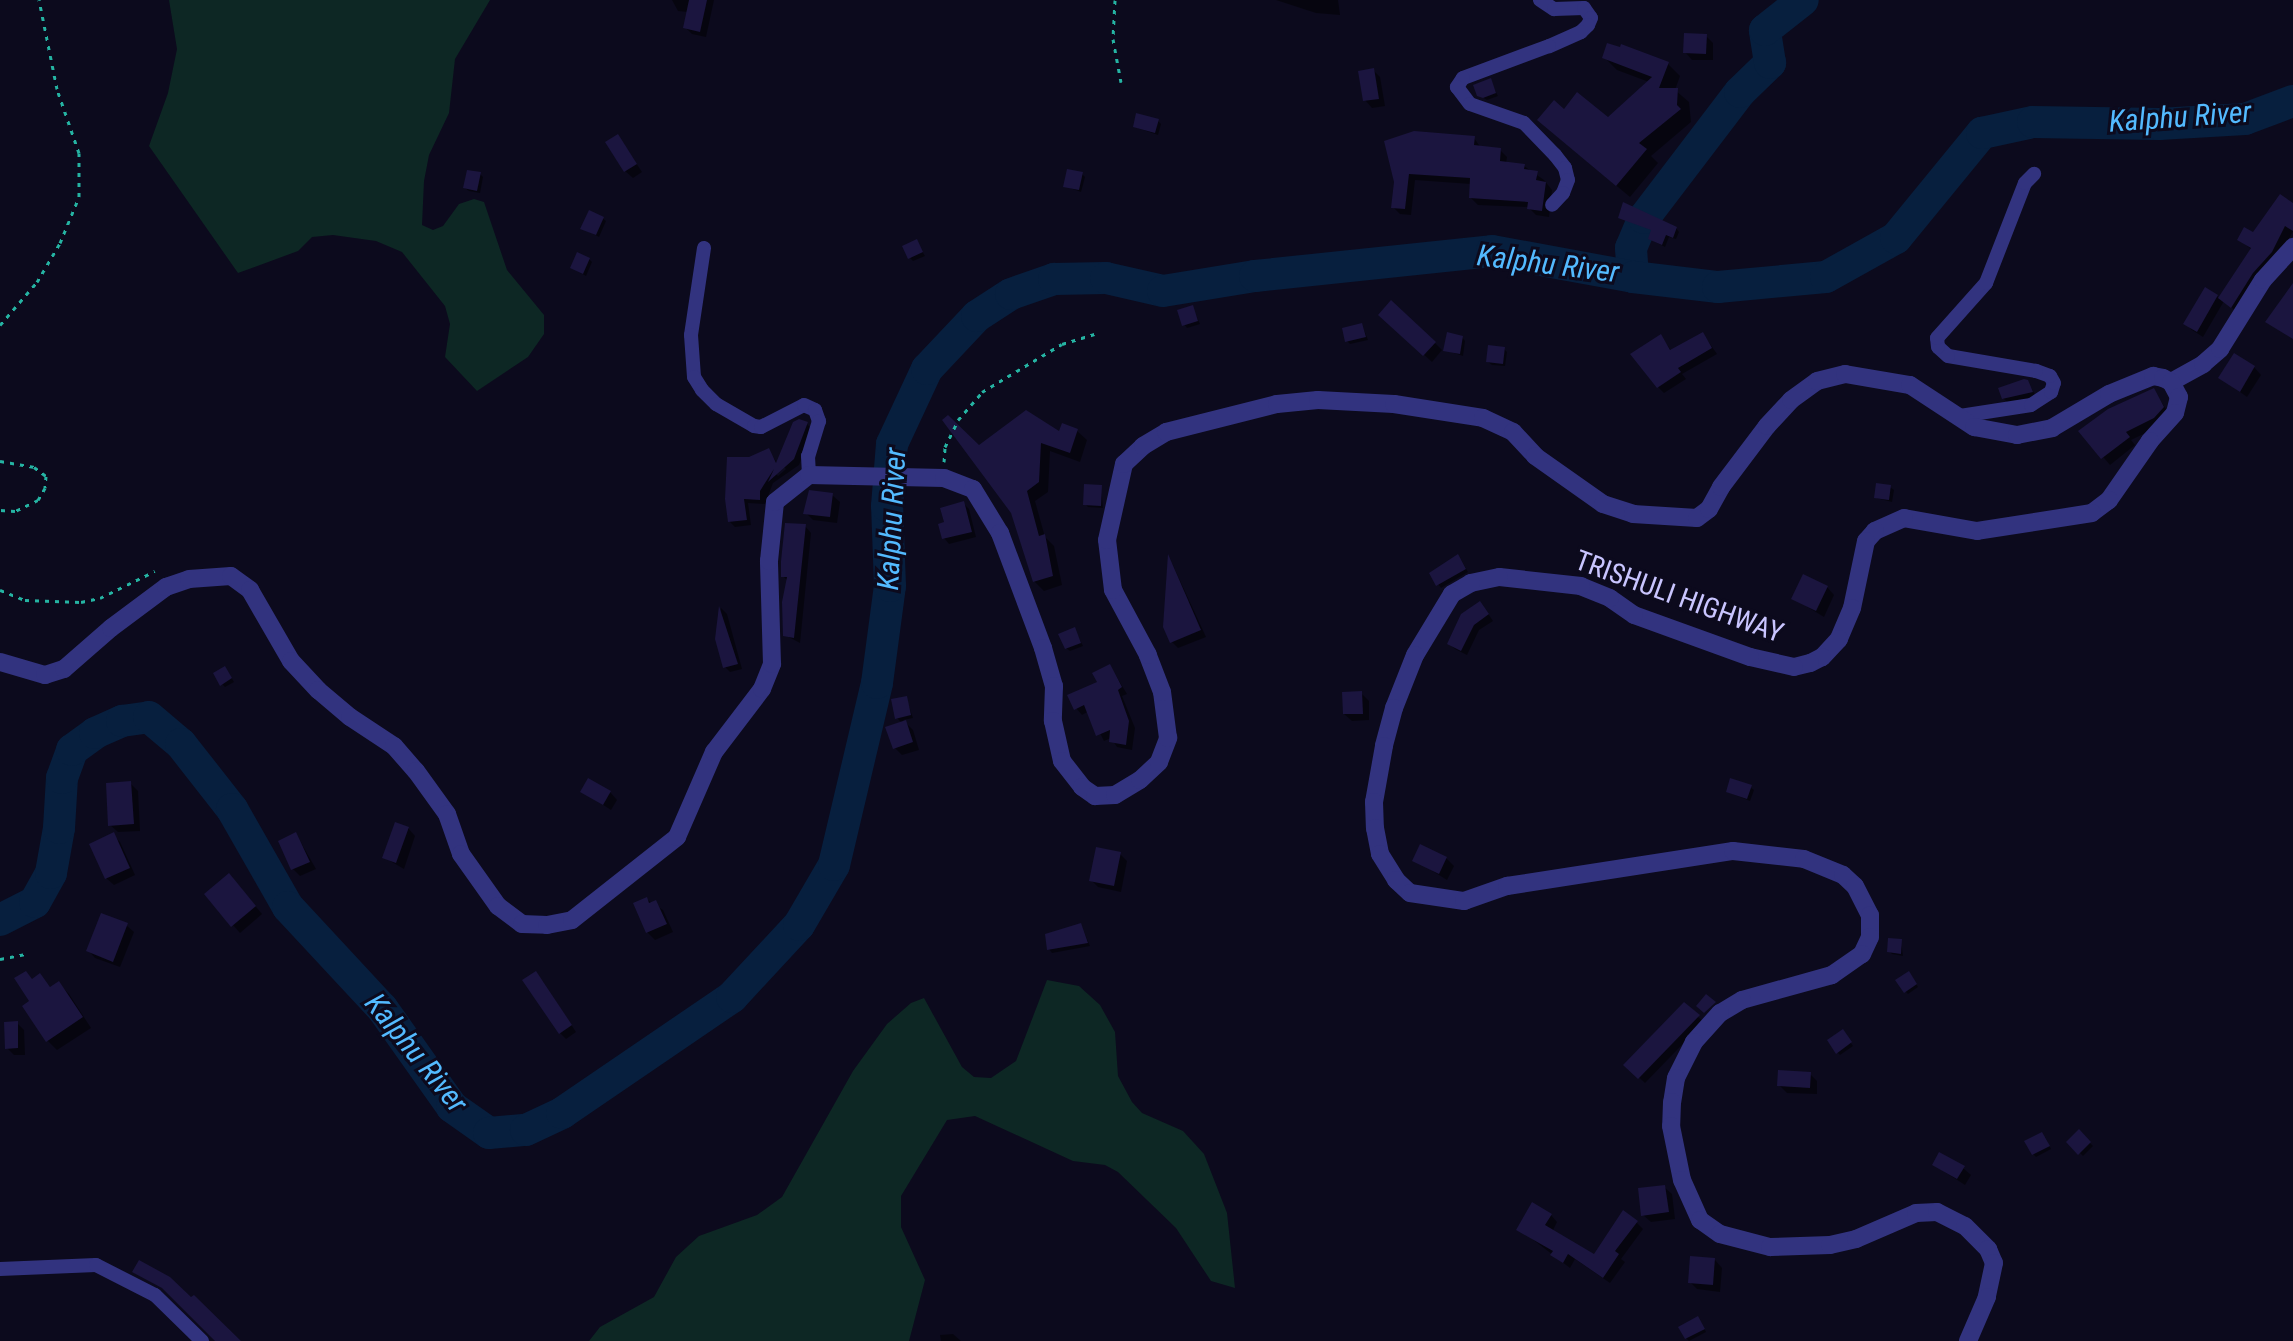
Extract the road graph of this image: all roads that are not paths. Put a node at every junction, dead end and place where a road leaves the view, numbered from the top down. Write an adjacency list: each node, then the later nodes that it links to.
1 (1540, 0): 3 (street)
2 (2034, 174): 7 (street)
3 (1552, 205)
4 (2293, 247): 6 (street)
5 (704, 248): 8 (street)
6 (2171, 382): 7 (street); 12 (street, TRISHULI HIGHWAY)
7 (1960, 416): 8 (street)
8 (809, 475): 9 (street)
9 (0, 662)
10 (0, 1269): 11 (street)
11 (202, 1341)
12 (1968, 1341)

